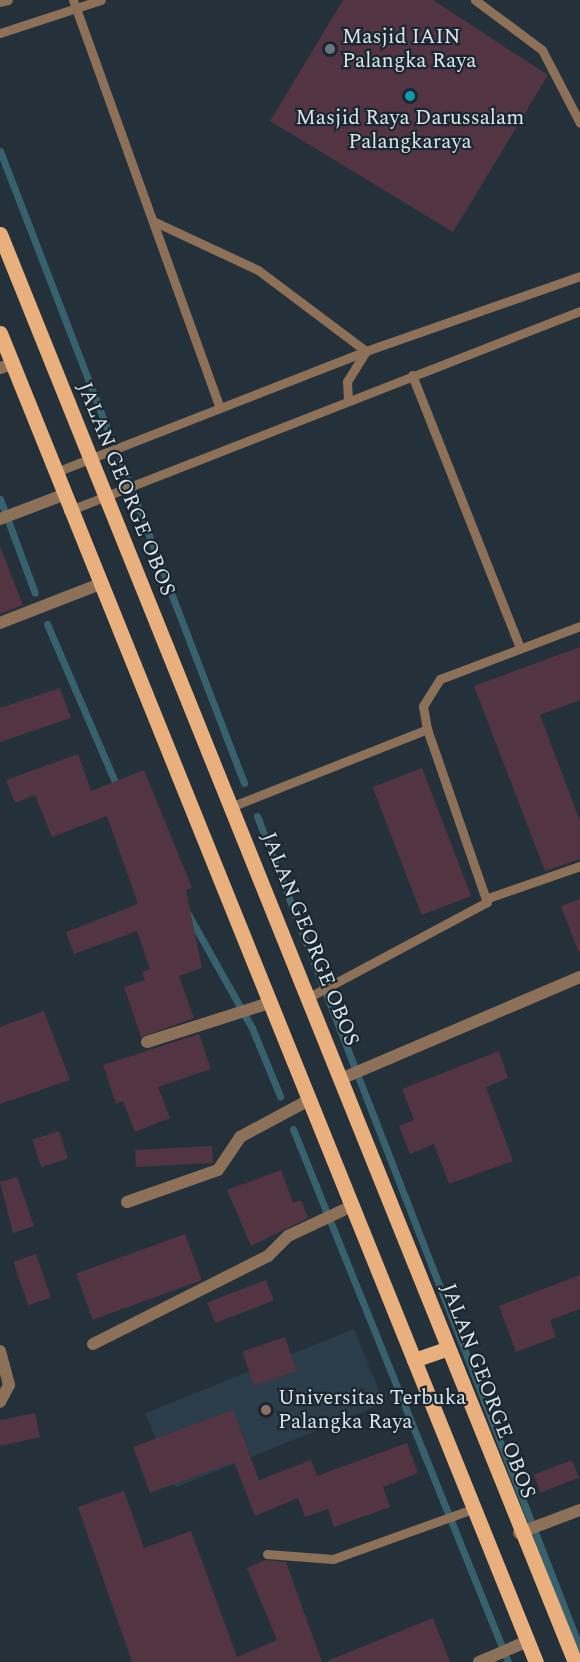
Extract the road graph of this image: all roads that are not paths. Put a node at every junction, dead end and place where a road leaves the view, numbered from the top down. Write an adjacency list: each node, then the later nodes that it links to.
1 (8, 0): 4 (lane)
2 (101, 0): 5 (lane)
3 (475, 0): 7 (lane)
4 (0, 2)
5 (75, 4): 6 (lane); 8 (lane)
6 (0, 33)
7 (580, 123)
8 (153, 221): 13 (lane); 17 (lane)
9 (0, 234): 18 (main road, JALAN GEORGE OBOS)
10 (580, 276): 13 (lane)
11 (580, 311): 15 (lane)
12 (0, 333): 14 (main road)
13 (366, 351): 16 (lane); 17 (lane)
14 (6, 366): 19 (main road)
15 (412, 375): 16 (lane); 27 (lane)
16 (348, 399): 20 (lane)
17 (219, 406): 18 (lane)
18 (90, 458): 19 (lane); 20 (main road, JALAN GEORGE OBOS)
19 (56, 472): 21 (main road)
20 (103, 494): 22 (lane); 29 (main road, JALAN GEORGE OBOS)
21 (63, 495): 22 (main road); 23 (street)
22 (68, 511): 24 (main road)
23 (0, 519)
24 (100, 584): 25 (street); 34 (main road)
25 (0, 623)
26 (580, 626): 27 (lane)
27 (520, 648): 28 (lane)
28 (427, 729): 29 (lane); 31 (lane)
29 (233, 806): 33 (main road, JALAN GEORGE OBOS)
30 (580, 866): 31 (lane)
31 (488, 898): 33 (lane)
32 (580, 977): 36 (street)
33 (311, 996): 36 (main road, JALAN GEORGE OBOS)
34 (269, 1003): 35 (street); 37 (main road)
35 (147, 1042)
36 (343, 1078): 41 (main road, JALAN GEORGE OBOS)
37 (309, 1100): 38 (street); 39 (main road)
38 (127, 1202)
39 (352, 1206): 40 (street); 43 (main road)
40 (93, 1344)
41 (448, 1348): 43 (main road); 47 (main road, JALAN GEORGE OBOS)
42 (0, 1351): 44 (street)
43 (414, 1360): 45 (main road)
44 (0, 1402)
45 (472, 1509): 48 (lane); 49 (main road)
46 (580, 1510): 47 (street)
47 (519, 1533): 52 (main road, JALAN GEORGE OBOS)
48 (267, 1554)
49 (528, 1641): 50 (street); 51 (main road)
50 (479, 1662)
51 (536, 1662)
52 (575, 1662)

